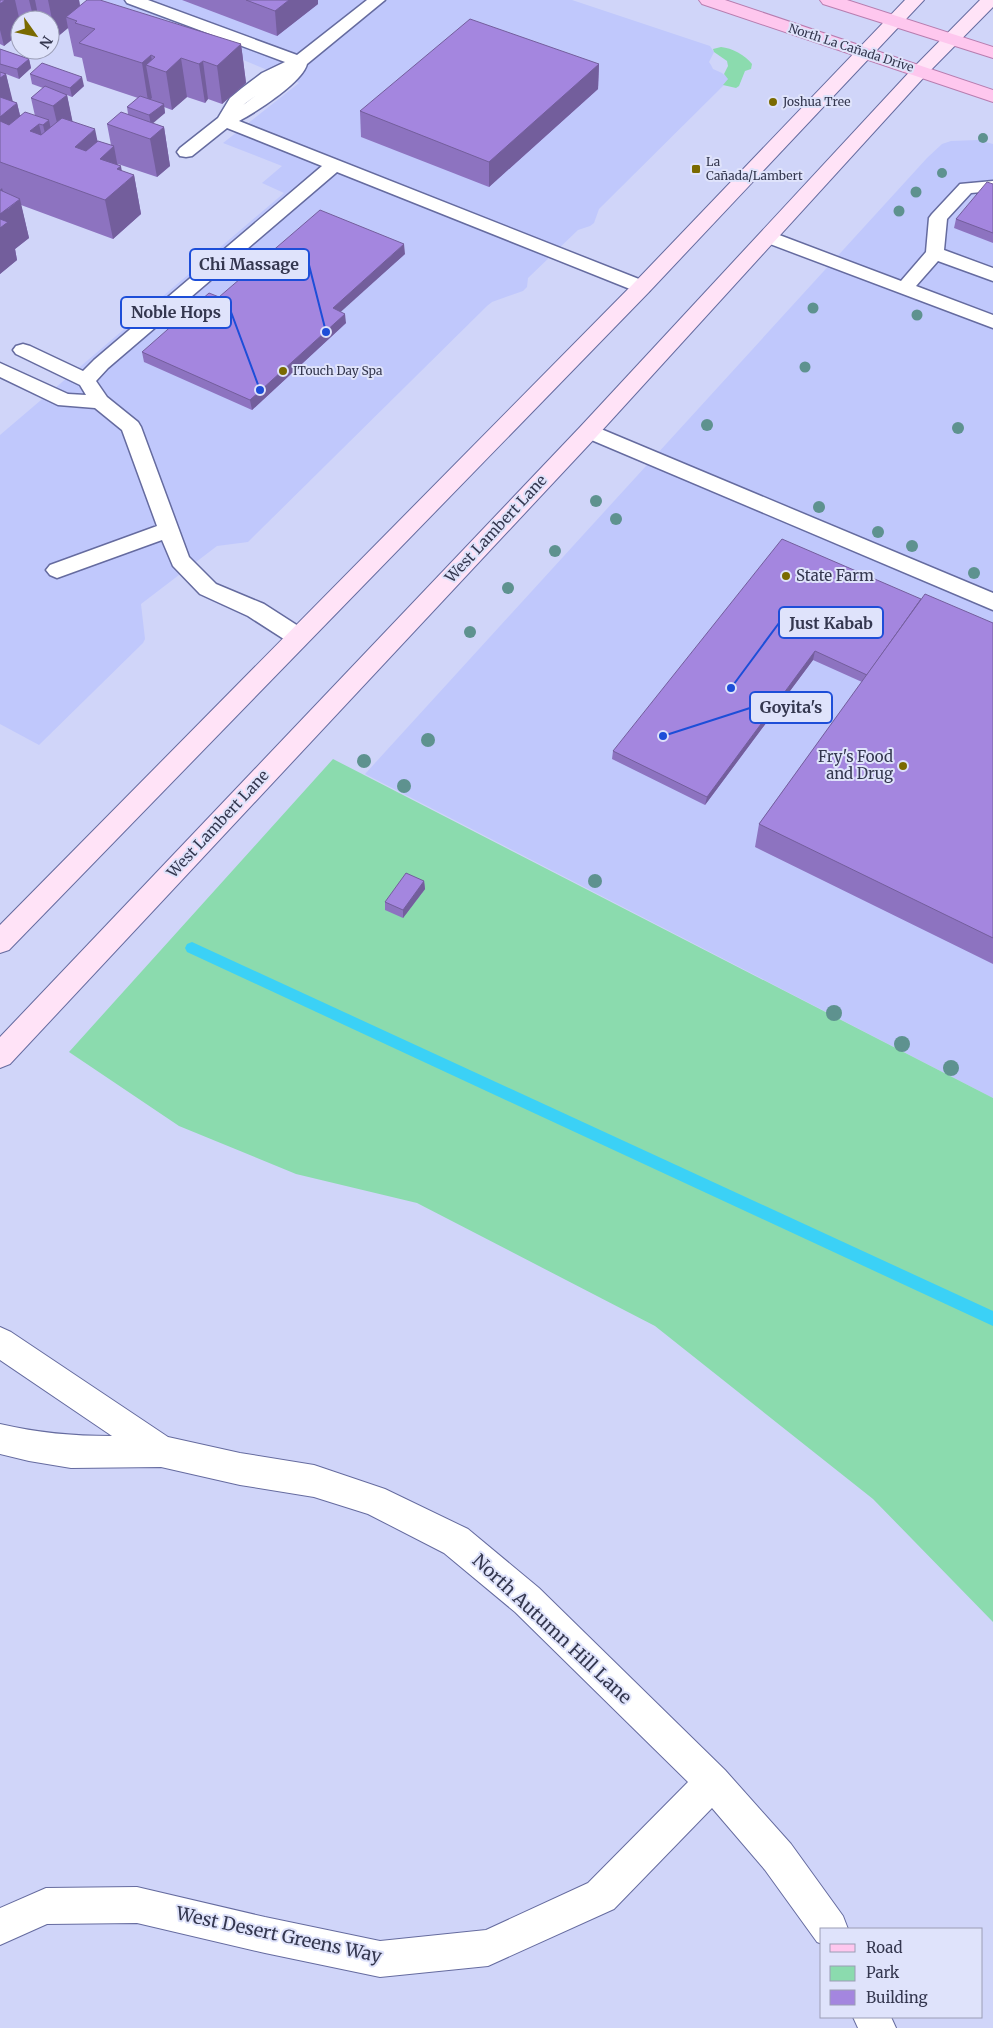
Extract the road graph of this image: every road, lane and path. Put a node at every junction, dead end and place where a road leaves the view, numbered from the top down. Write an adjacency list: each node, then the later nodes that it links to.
1 (133, 0): 11 (lane)
2 (377, 0): 11 (lane)
3 (708, 0): 9 (main road, North La Cañada Drive)
4 (829, 0): 7 (main road)
5 (914, 0): 7 (main road)
6 (990, 0): 8 (main road, West Lambert Lane)
7 (894, 22): 8 (main road); 9 (main road)
8 (950, 39): 10 (main road); 12 (main road, West Lambert Lane)
9 (863, 53): 12 (main road, North La Cañada Drive); 21 (main road)
10 (993, 53)
11 (299, 62): 14 (lane)
12 (920, 71): 13 (main road, North La Cañada Drive); 18 (main road, West Lambert Lane)
13 (993, 96)
14 (225, 121): 15 (lane); 16 (lane)
15 (186, 152)
16 (334, 164): 21 (lane); 26 (lane)
17 (993, 186): 19 (lane)
18 (768, 236): 22 (lane); 28 (main road, West Lambert Lane)
19 (935, 253): 20 (lane); 22 (lane)
20 (993, 275)
21 (642, 287): 32 (main road)
22 (904, 288): 23 (lane)
23 (993, 322)
24 (24, 350): 26 (lane)
25 (0, 369): 27 (lane)
26 (86, 380): 27 (lane)
27 (100, 402): 29 (lane)
28 (589, 431): 31 (lane); 34 (main road, West Lambert Lane)
29 (168, 530): 30 (lane); 32 (lane)
30 (57, 570)
31 (993, 602)
32 (298, 637): 33 (main road)
33 (0, 942)
34 (0, 1056)
35 (0, 1342): 37 (street, North Autumn Hill Lane)
36 (0, 1438): 37 (street, North Autumn Hill Lane)
37 (161, 1451): 38 (street, North Autumn Hill Lane)
38 (713, 1782): 39 (street, West Desert Greens Way); 40 (street, North Autumn Hill Lane)
39 (0, 1927)
40 (829, 1928)

